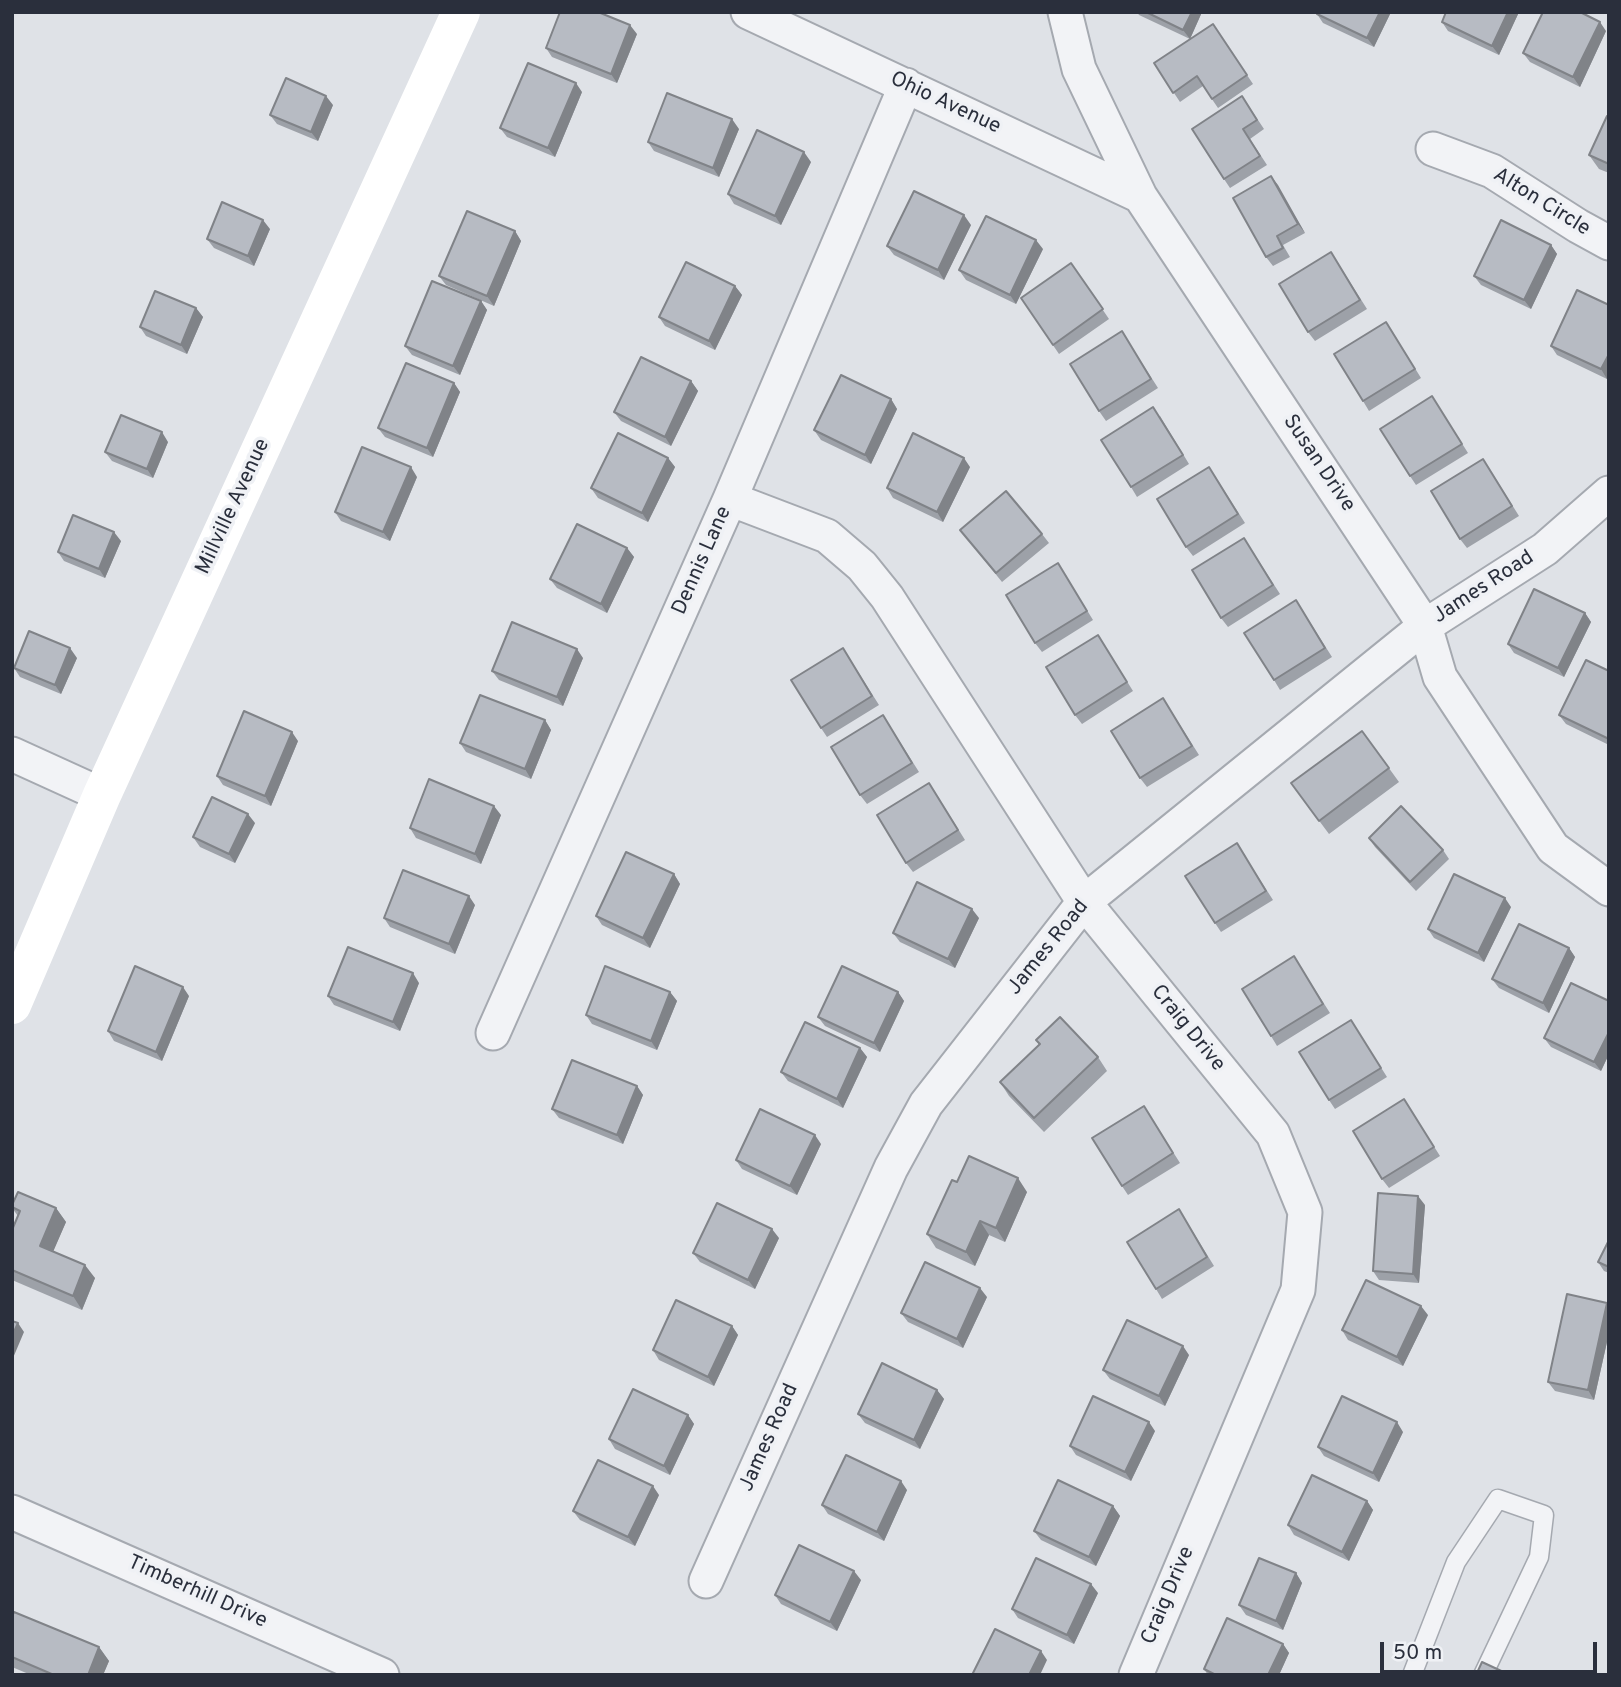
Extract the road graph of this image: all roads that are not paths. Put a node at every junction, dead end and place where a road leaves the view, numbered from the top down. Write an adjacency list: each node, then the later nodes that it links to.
1 (461, 12): 12 (main road, Millville Avenue)
2 (748, 12): 4 (street, Ohio Avenue)
3 (1065, 12): 6 (street, Susan Drive)
4 (906, 85): 6 (street, Ohio Avenue); 9 (street, Dennis Lane)
5 (1433, 149): 7 (street, Alton Circle)
6 (1140, 196): 10 (street, Susan Drive)
7 (1609, 243)
8 (1609, 493): 10 (street, James Road)
9 (730, 499): 14 (street, Craig Drive); 16 (street, Dennis Lane)
10 (1425, 626): 13 (street, Susan Drive); 14 (street, James Road)
11 (12, 754): 12 (street)
12 (102, 795): 15 (main road, Millville Avenue)
13 (1609, 888)
14 (1084, 902): 18 (street, James Road); 20 (street, Craig Drive)
15 (12, 1005)
16 (494, 1033)
17 (14, 1517): 19 (street, Timberhill Drive)
18 (706, 1581)
19 (382, 1675)
20 (1136, 1675)
21 (1412, 1675): 22 (lane)
22 (1483, 1675)

